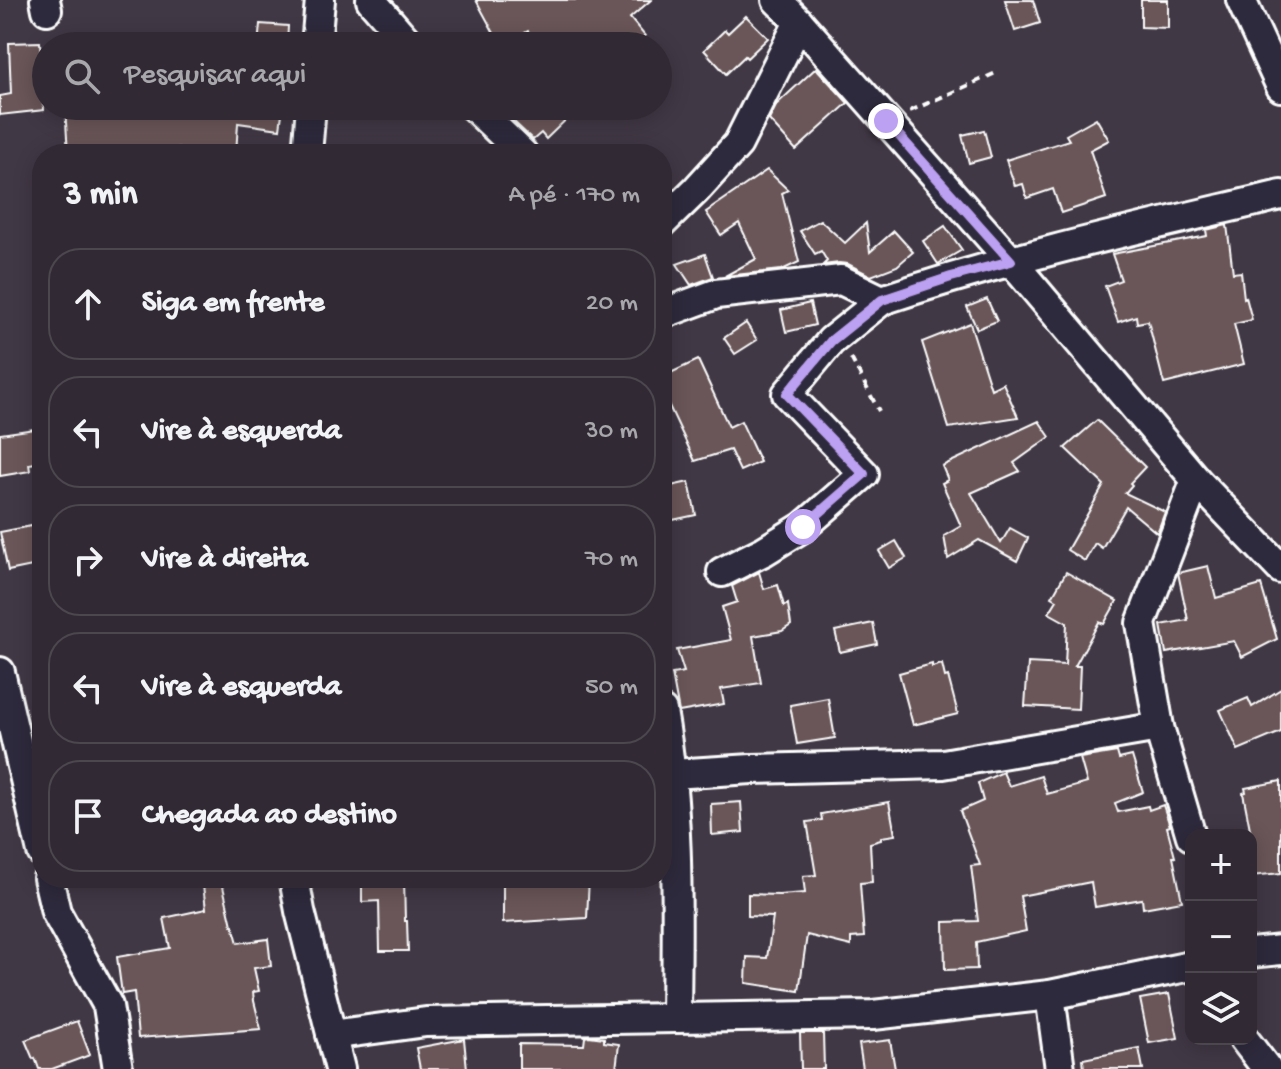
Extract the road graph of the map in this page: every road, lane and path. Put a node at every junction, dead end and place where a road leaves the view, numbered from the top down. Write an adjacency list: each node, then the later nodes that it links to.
1 (320, 0): 5 (street)
2 (371, 0): 6 (street)
3 (1241, 0): 8 (street)
4 (786, 7): 11 (street); 15 (street)
5 (317, 32)
6 (399, 32)
7 (998, 72): 11 (path)
8 (1281, 87)
9 (310, 120): 12 (street)
10 (488, 120): 13 (street)
11 (886, 121): 16 (street)
12 (308, 144)
13 (513, 144)
14 (1281, 195): 16 (street)
15 (672, 213)
16 (1011, 261): 17 (street); 21 (street)
17 (882, 300): 18 (street); 19 (street)
18 (672, 310)
19 (839, 335): 20 (path); 23 (street)
20 (879, 411)
21 (1196, 480): 22 (street); 25 (street)
22 (1281, 569)
23 (722, 572)
24 (0, 672): 27 (street)
25 (1159, 727): 26 (street); 28 (street)
26 (672, 774): 35 (street)
27 (32, 809)
28 (1189, 829)
29 (50, 888): 38 (street)
30 (296, 888): 36 (street)
31 (1281, 950): 32 (street)
32 (1257, 952)
33 (1185, 967): 34 (street)
34 (1050, 995): 35 (street); 40 (street)
35 (676, 1018): 36 (street)
36 (331, 1035): 39 (street)
37 (1249, 1045): 41 (street)
38 (118, 1069)
39 (340, 1069)
40 (1060, 1069)
41 (1267, 1069)

